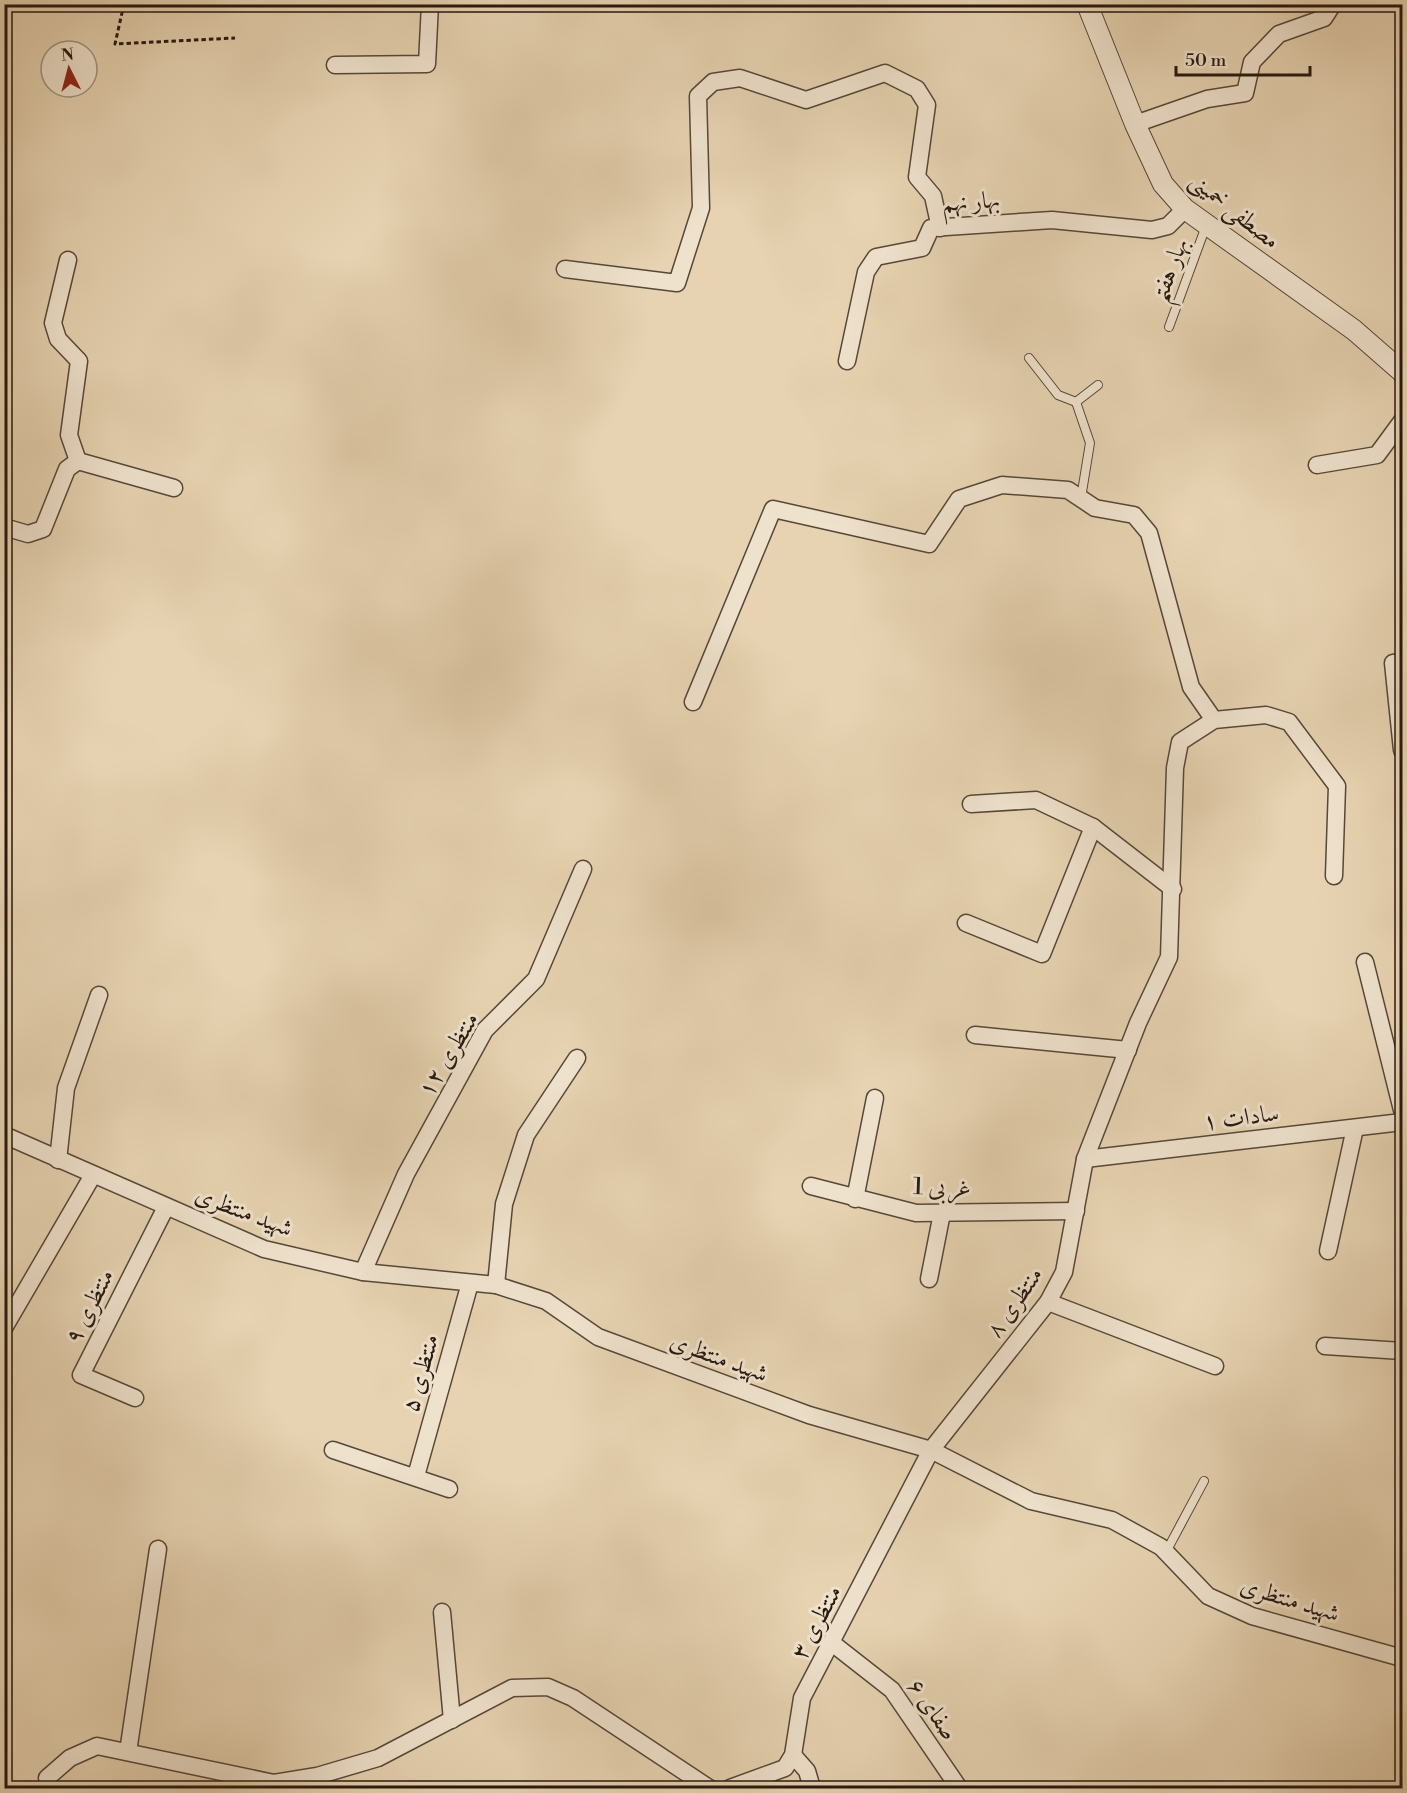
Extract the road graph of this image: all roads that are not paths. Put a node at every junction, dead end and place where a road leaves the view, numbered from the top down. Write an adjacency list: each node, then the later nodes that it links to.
1 (430, 4): 4 (street)
2 (1087, 4): 5 (street, مصطفی خمینی)
3 (1333, 4): 5 (street)
4 (335, 65)
5 (1135, 124): 6 (street, مصطفی خمینی)
6 (1185, 209): 7 (street, مصطفی خمینی); 8 (street, بهار نهم)
7 (1206, 226): 11 (lane, بهار هفتم); 14 (street, مصطفی خمینی)
8 (940, 228): 10 (street); 13 (street, بهار نهم)
9 (68, 260): 18 (street)
10 (565, 269)
11 (1169, 327)
12 (1029, 358): 16 (lane)
13 (847, 361)
14 (1402, 372)
15 (1098, 385): 16 (lane)
16 (1076, 402): 21 (lane)
17 (1402, 421): 19 (street)
18 (78, 461): 20 (street); 22 (street)
19 (1317, 465)
20 (174, 488)
21 (1081, 499): 24 (street); 25 (street)
22 (4, 527)
23 (1402, 662): 26 (street)
24 (693, 702)
25 (1214, 720): 30 (street); 31 (street, منتظری ۸)
26 (1402, 750)
27 (971, 804): 28 (street)
28 (1093, 826): 31 (street); 32 (street)
29 (583, 869): 52 (street, منتظری ۱۲)
30 (1334, 876)
31 (1173, 889): 36 (street, منتظری ۸)
32 (966, 923)
33 (1365, 962): 39 (street)
34 (99, 995): 44 (street)
35 (975, 1035): 36 (street)
36 (1128, 1050): 43 (street, منتظری ۸)
37 (577, 1058): 55 (street)
38 (875, 1098): 47 (street)
39 (1402, 1110)
40 (1402, 1122): 41 (street, سادات ۱)
41 (1355, 1128): 43 (street, سادات ۱); 51 (street)
42 (4, 1136): 44 (street, شهید منتظری)
43 (1085, 1159): 49 (street, منتظری ۸)
44 (58, 1160): 45 (street, شهید منتظری)
45 (93, 1176): 48 (street, شهید منتظری); 57 (street)
46 (811, 1186): 47 (street, غربی 1)
47 (855, 1199): 50 (street, غربی 1)
48 (166, 1207): 52 (street, شهید منتظری); 61 (street, منتظری ۹)
49 (1076, 1211): 50 (street, غربی 1); 56 (street, منتظری ۸)
50 (942, 1212): 53 (street)
51 (1328, 1251)
52 (363, 1272): 54 (street, شهید منتظری)
53 (929, 1278)
54 (470, 1283): 55 (street, شهید منتظری); 64 (street, منتظری ۵)
55 (496, 1285): 63 (street, شهید منتظری)
56 (1048, 1302): 60 (street); 63 (street, منتظری ۸)
57 (4, 1328)
58 (1325, 1346): 59 (street)
59 (1402, 1351)
60 (1215, 1366)
61 (135, 1398)
62 (333, 1450): 64 (street)
63 (931, 1450): 68 (street, شهید منتظری); 70 (street, منتظری ۳)
64 (416, 1476): 66 (street)
65 (1204, 1481): 68 (lane)
66 (449, 1489)
67 (158, 1549): 73 (street)
68 (1166, 1552): 71 (street, شهید منتظری)
69 (442, 1612): 72 (street)
70 (832, 1642): 74 (street, منتظری ۳); 80 (street, صفای ۶)
71 (1402, 1658)
72 (452, 1720): 76 (street); 77 (street)
73 (128, 1752): 75 (street); 76 (street)
74 (793, 1755): 78 (street); 79 (street)
75 (43, 1783)
76 (273, 1786)
77 (709, 1788)
78 (730, 1788)
79 (812, 1788)
80 (958, 1788)

